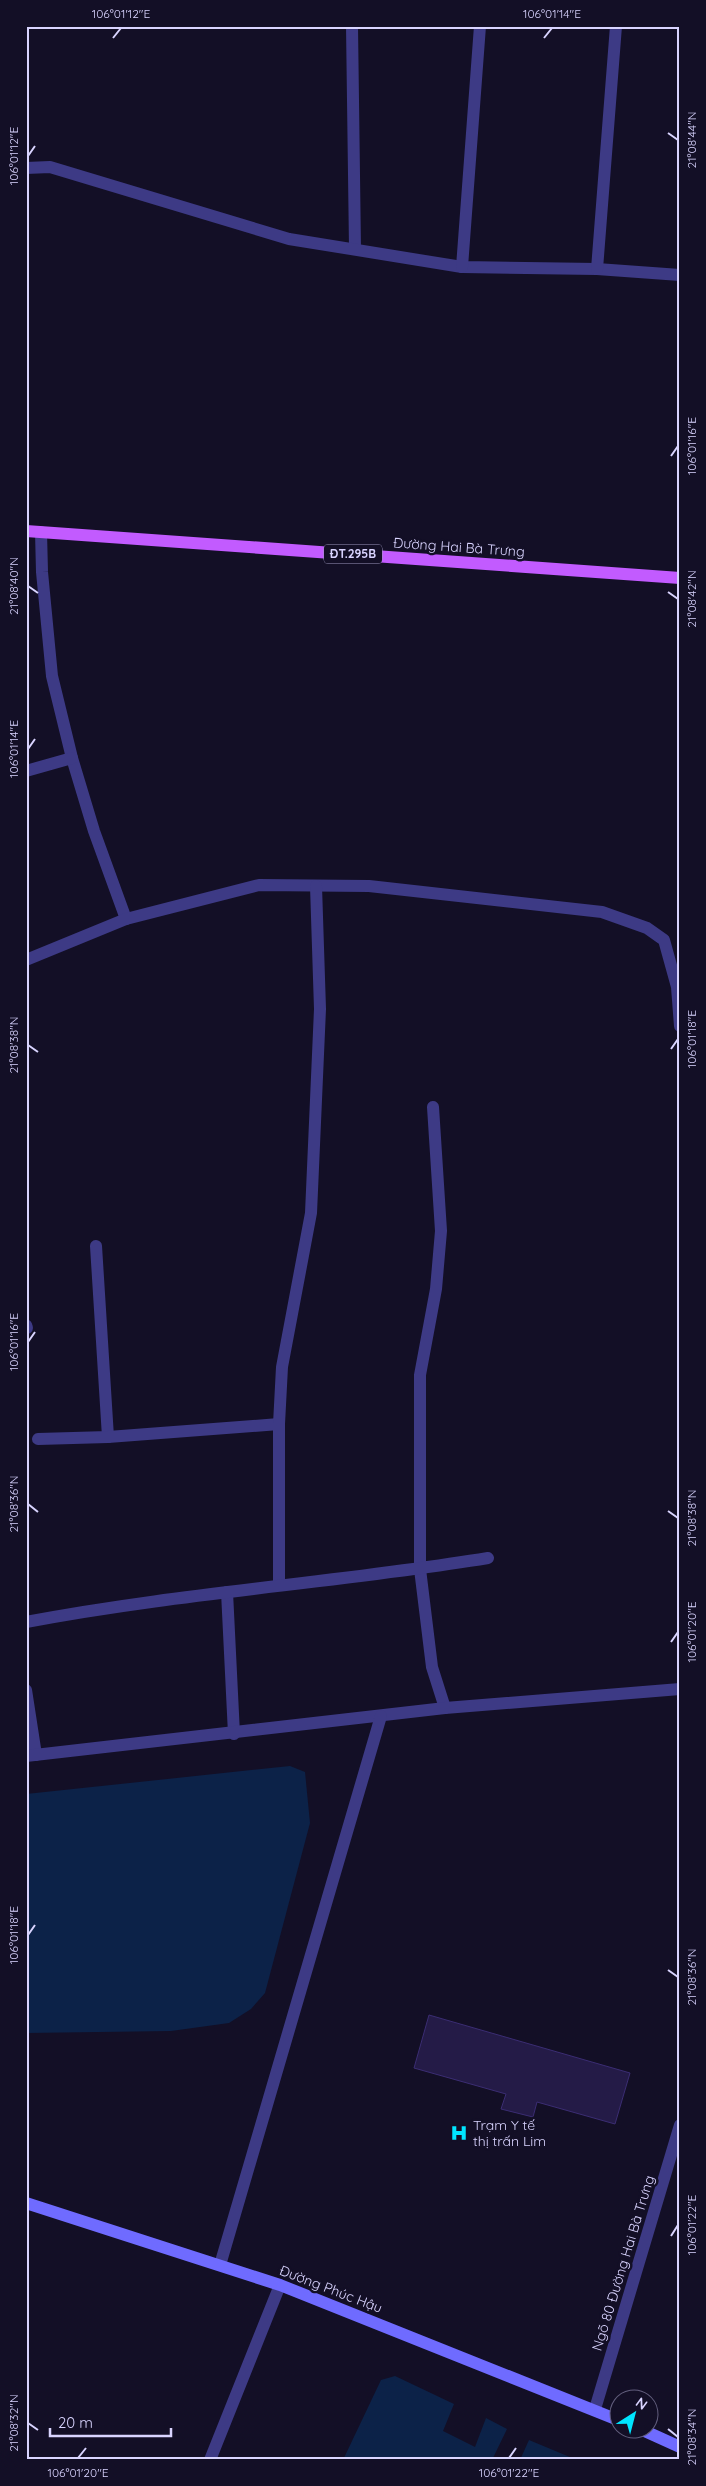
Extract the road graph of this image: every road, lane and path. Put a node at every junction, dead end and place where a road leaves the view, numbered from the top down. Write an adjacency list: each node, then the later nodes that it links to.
1 (352, 26): 5 (street)
2 (480, 26): 6 (street)
3 (616, 26): 7 (street)
4 (26, 168): 5 (street)
5 (355, 249): 6 (street)
6 (462, 267): 7 (street)
7 (597, 269): 8 (street)
8 (680, 275)
9 (26, 531): 10 (main road, Đường Hai Bà Trưng / ĐT.295B)
10 (40, 532): 11 (main road, Đường Hai Bà Trưng / ĐT.295B); 12 (street)
11 (680, 578)
12 (72, 758): 13 (street); 15 (street)
13 (26, 772)
14 (316, 886): 15 (street); 17 (street); 20 (street)
15 (126, 919): 16 (street)
16 (26, 960)
17 (680, 1026)
18 (433, 1107): 24 (street)
19 (96, 1246): 21 (street)
20 (279, 1424): 21 (street); 25 (street)
21 (108, 1437): 22 (street)
22 (38, 1439)
23 (488, 1558): 24 (street)
24 (420, 1569): 25 (street); 30 (street)
25 (279, 1585): 26 (street)
26 (227, 1592): 27 (street); 32 (street)
27 (26, 1622)
28 (680, 1689): 30 (street)
29 (26, 1690): 33 (street)
30 (445, 1708): 31 (street)
31 (382, 1716): 32 (street); 36 (street)
32 (234, 1734): 33 (street)
33 (31, 1755)
34 (680, 2125): 38 (street, Ngõ 80 Đường Hai Bà Trưng)
35 (26, 2203): 36 (street, Đường Phúc Hậu)
36 (220, 2265): 37 (street, Đường Phúc Hậu)
37 (280, 2284): 38 (street, Đường Phúc Hậu); 42 (street)
38 (595, 2410): 39 (street, Đường Phúc Hậu)
39 (608, 2416)
40 (658, 2437): 41 (street)
41 (680, 2447)
42 (210, 2460)

